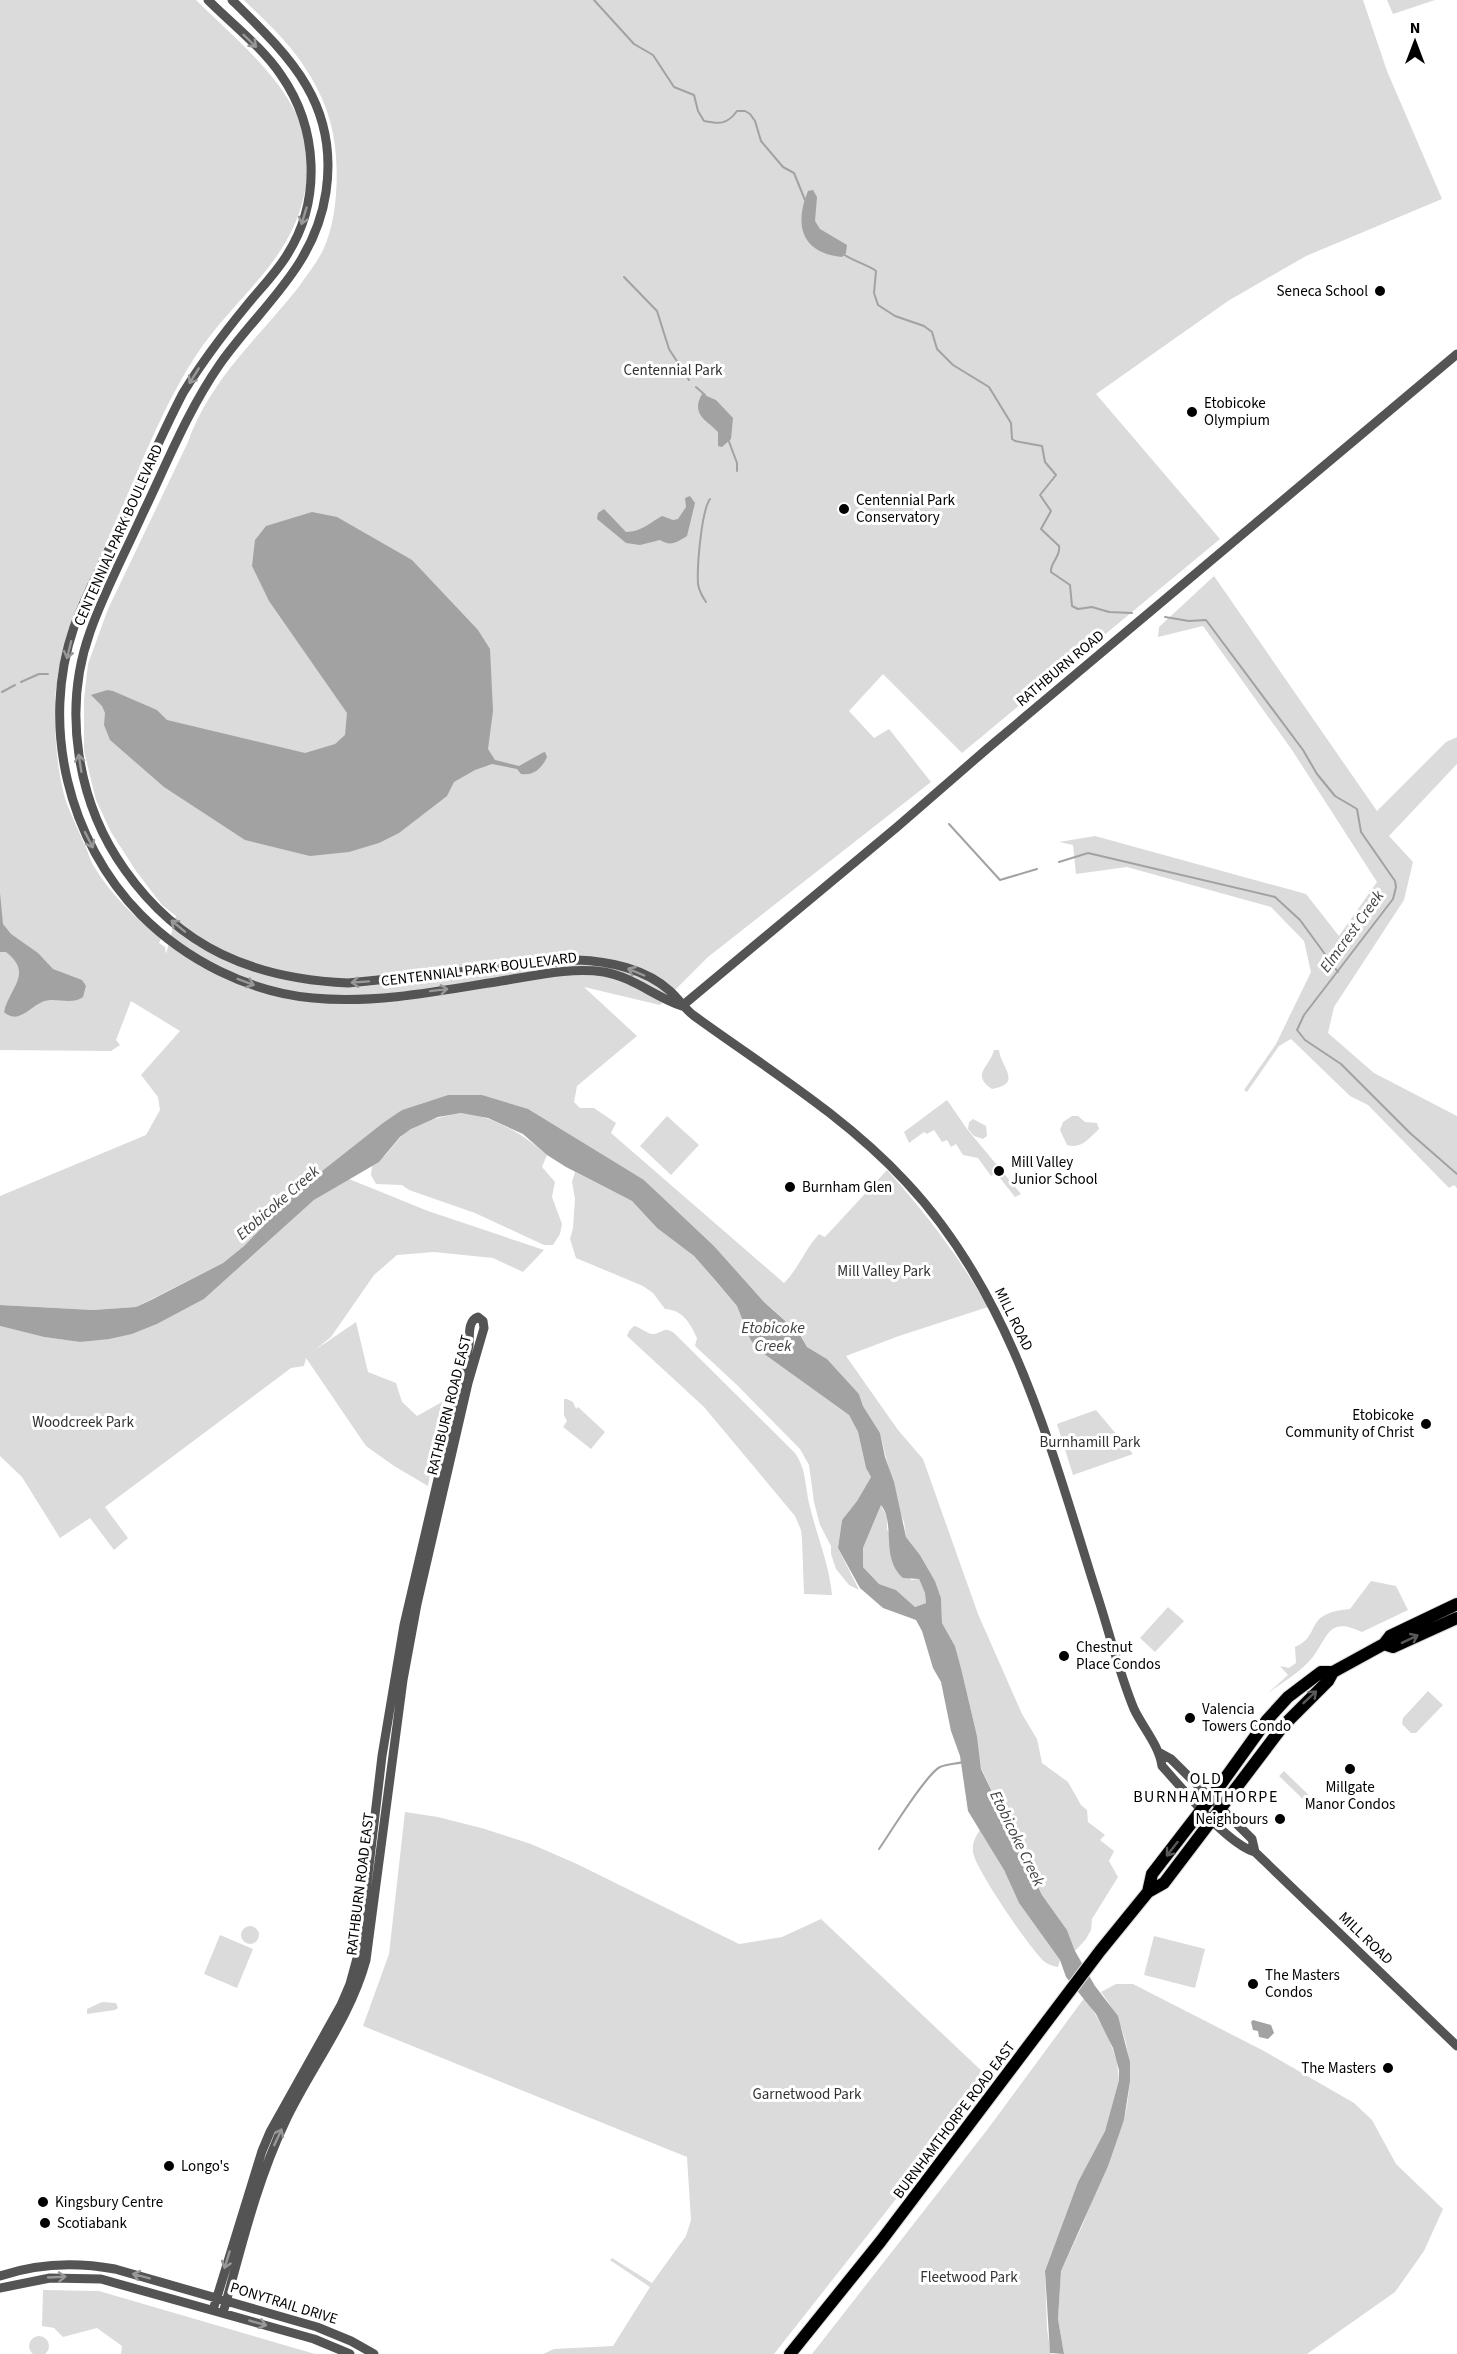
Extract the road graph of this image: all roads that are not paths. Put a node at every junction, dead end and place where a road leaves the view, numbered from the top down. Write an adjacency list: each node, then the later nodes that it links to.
1 (208, 0): 4 (street, CENTENNIAL PARK BOULEVARD, one-way to 4)
2 (232, 0): 4 (street, CENTENNIAL PARK BOULEVARD, one-way to 2)
3 (1457, 354): 4 (street, RATHBURN ROAD)
4 (682, 1006): 9 (street, MILL ROAD)
5 (1457, 1605): 7 (main road)
6 (1457, 1618): 7 (main road, one-way to 6)
7 (1384, 1644): 8 (main road)
8 (1333, 1672): 10 (main road); 12 (main road, one-way to 8)
9 (1160, 1753): 10 (street, MILL ROAD); 11 (street, MILL ROAD)
10 (1211, 1798): 11 (main road); 12 (street, MILL ROAD)
11 (1203, 1809): 13 (street, MILL ROAD); 15 (main road, one-way to 15)
12 (1221, 1809): 13 (main road); 14 (street, MILL ROAD)
13 (1213, 1820): 14 (street, MILL ROAD); 15 (main road)
14 (1255, 1852): 16 (street, MILL ROAD)
15 (1144, 1897): 25 (main road, BURNHAMTHORPE ROAD EAST)
16 (1457, 2046)
17 (0, 2276): 19 (street, one-way to 17)
18 (0, 2288): 21 (street, PONYTRAIL DRIVE, one-way to 21)
19 (216, 2297): 20 (street, PONYTRAIL DRIVE); 20 (street, RATHBURN ROAD EAST, one-way to 19); 21 (street, RATHBURN ROAD EAST)
20 (227, 2300): 22 (street, RATHBURN ROAD EAST); 24 (street, PONYTRAIL DRIVE)
21 (213, 2310): 22 (street, PONYTRAIL DRIVE)
22 (224, 2313): 23 (street, PONYTRAIL DRIVE, one-way to 23)
23 (350, 2354)
24 (375, 2354)
25 (790, 2354)

